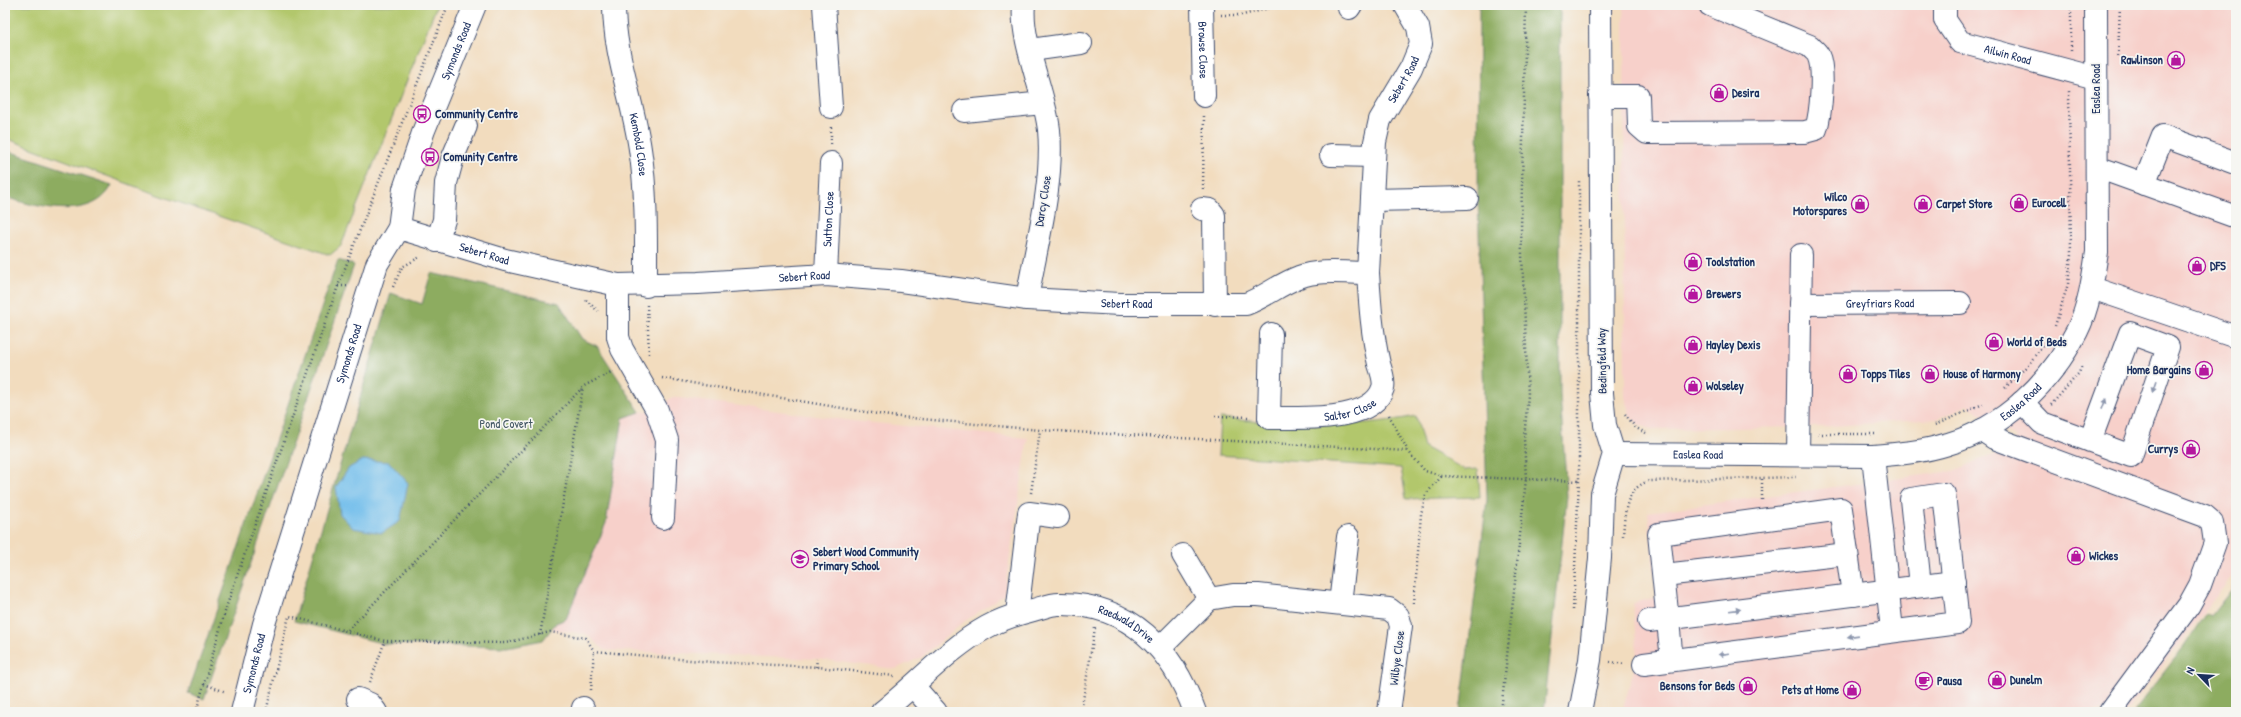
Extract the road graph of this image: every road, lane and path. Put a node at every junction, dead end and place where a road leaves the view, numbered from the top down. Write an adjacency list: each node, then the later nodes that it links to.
1 (448, 5): 44 (path)
2 (475, 5): 38 (street, Symonds Road)
3 (614, 5): 46 (street, Kembold Close)
4 (824, 5): 24 (street)
5 (1024, 5): 17 (street, Darcy Close)
6 (1281, 5): 15 (path)
7 (1405, 5): 28 (street, Sebert Road)
8 (1526, 5): 81 (path)
9 (1600, 5): 22 (street, Bedingfeld Way)
10 (1710, 5): 22 (street)
11 (1945, 5): 19 (street, Ailwin Road)
12 (2071, 5): 19 (path)
13 (2096, 5): 20 (street, Easlea Road)
14 (2120, 5): 18 (path)
15 (1202, 10): 21 (street, Browse Close)
16 (1081, 44): 17 (street)
17 (1031, 50): 23 (street, Darcy Close)
18 (2118, 57)
19 (2069, 71): 20 (street, Ailwin Road); 54 (path)
20 (2096, 78): 31 (street, Easlea Road)
21 (1204, 96): 36 (path)
22 (1600, 96): 77 (street, Bedingfeld Way)
23 (1043, 103): 25 (street); 49 (street, Darcy Close)
24 (831, 107): 29 (path)
25 (964, 111)
26 (466, 126): 39 (street)
27 (1332, 155): 28 (street)
28 (1374, 156): 35 (street, Sebert Road)
29 (831, 163): 42 (street, Sutton Close)
30 (2236, 163): 33 (street)
31 (2097, 167): 33 (street); 47 (street, Easlea Road)
32 (1579, 173): 82 (path)
33 (2144, 184): 37 (street)
34 (1467, 198): 35 (street)
35 (1372, 200): 41 (street, Sebert Road)
36 (1202, 209): 52 (street)
37 (2236, 217)
38 (399, 228): 39 (street, Sebert Road); 45 (street, Symonds Road)
39 (431, 249): 43 (street, Sebert Road); 45 (path)
40 (1801, 255): 51 (street)
41 (1368, 273): 52 (street, Sebert Road); 63 (street, Salter Close)
42 (826, 275): 46 (street, Sebert Road); 49 (street, Sebert Road)
43 (618, 285): 46 (street, Sebert Road); 53 (street)
44 (338, 286): 45 (path); 115 (path)
45 (370, 286): 118 (street, Symonds Road)
46 (646, 286): 59 (path)
47 (2092, 288): 57 (street); 66 (street, Easlea Road)
48 (584, 298): 53 (path)
49 (1027, 299): 52 (street, Sebert Road)
50 (1960, 303): 51 (street, Greyfriars Road)
51 (1800, 304): 75 (street)
52 (1215, 305)
53 (620, 321): 59 (street)
54 (2054, 330)
55 (1271, 334): 68 (street)
56 (2050, 336): 62 (path)
57 (2236, 337)
58 (2085, 360): 66 (path)
59 (640, 361): 61 (path); 85 (street)
60 (657, 378): 70 (path)
61 (584, 386): 104 (path); 106 (path)
62 (2004, 389)
63 (1379, 397): 68 (street, Salter Close); 76 (path)
64 (1988, 401): 69 (path)
65 (1622, 408): 73 (path)
66 (2029, 410): 71 (street, Easlea Road); 74 (street)
67 (1215, 416): 68 (path)
68 (1269, 418)
69 (1931, 426)
70 (1040, 430): 76 (path); 83 (path)
71 (1982, 430): 78 (street, Easlea Road); 129 (street)
72 (1877, 434): 75 (path)
73 (1648, 435)
74 (2090, 441): 74 (street, one-way to 74)
75 (1798, 444): 77 (street, Easlea Road); 78 (street, Easlea Road)
76 (1408, 451): 79 (path)
77 (1614, 454): 128 (street)
78 (1873, 456): 95 (street)
79 (1442, 476): 81 (path); 102 (path)
80 (1800, 477): 88 (path)
81 (1526, 479): 82 (path); 127 (path)
82 (1578, 481): 101 (path)
83 (1029, 513): 84 (street); 100 (street)
84 (1058, 516)
85 (663, 518)
86 (1949, 536): 89 (street); 89 (street); 93 (street)
87 (1348, 537): 98 (street)
88 (1622, 538)
89 (1915, 542): 94 (street)
90 (1847, 554): 92 (street); 92 (street); 96 (street)
91 (1183, 555): 97 (street)
92 (1664, 575): 103 (street)
93 (1954, 582): 94 (street); 105 (street)
94 (1920, 586): 95 (street)
95 (1886, 590): 96 (street); 105 (street)
96 (1853, 595): 103 (street, one-way to 96)
97 (1209, 599): 98 (street, Wilbye Close); 108 (street)
98 (1340, 603): 102 (street, Wilbye Close)
99 (1099, 608): 100 (street, Raedwald Drive); 108 (street, Raedwald Drive); 124 (path)
100 (1017, 614): 116 (street, Raedwald Drive)
101 (1573, 615)
102 (1398, 616): 126 (street, Wilbye Close)
103 (1659, 620): 111 (street)
104 (348, 630): 107 (path); 121 (path)
105 (1892, 630): 111 (street, one-way to 111)
106 (540, 635): 107 (path); 109 (path)
107 (385, 641): 117 (path)
108 (1160, 648): 125 (street, Raedwald Drive)
109 (594, 651): 114 (path); 119 (path)
110 (817, 658): 114 (path)
111 (1672, 660): 113 (street)
112 (1615, 663): 113 (path)
113 (1636, 664)
114 (816, 667): 116 (path)
115 (204, 684): 118 (path); 120 (path)
116 (914, 687): 122 (street, Raedwald Drive); 123 (street)
117 (366, 704)
118 (243, 706)
119 (582, 710)
120 (196, 712)
121 (266, 712)
122 (882, 712)
123 (936, 712)
124 (1081, 712)
125 (1195, 712)
126 (1389, 712)
127 (1501, 712)
128 (1580, 712)
129 (2110, 712)

